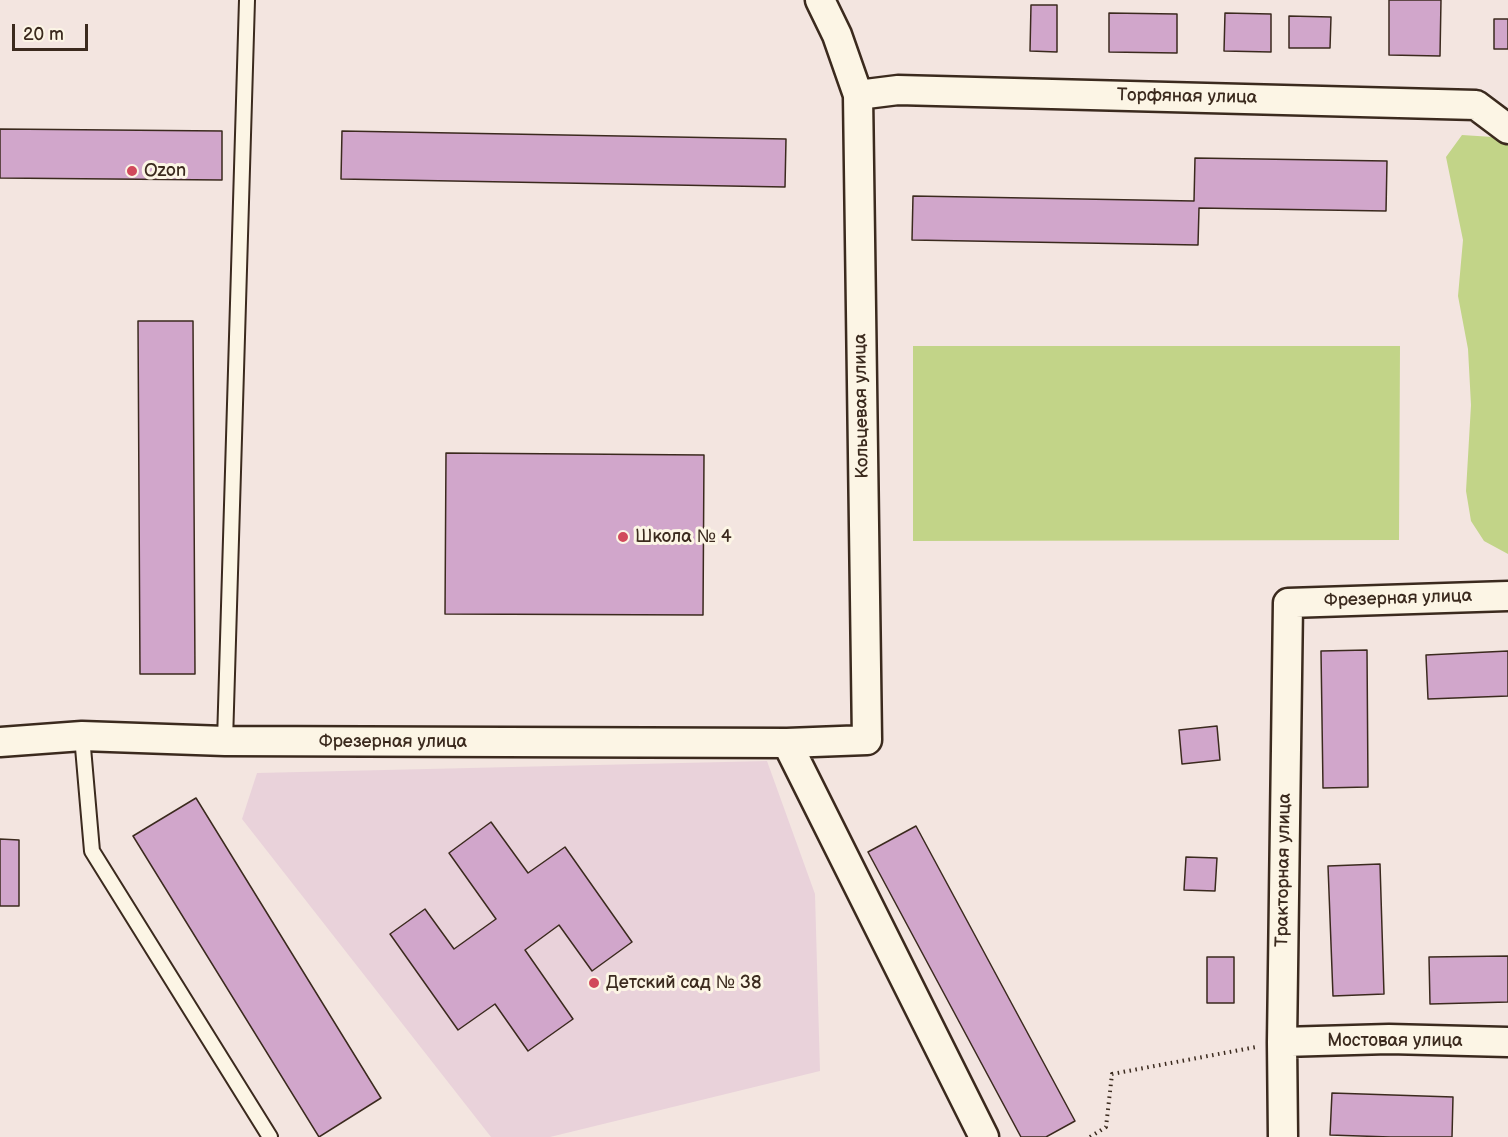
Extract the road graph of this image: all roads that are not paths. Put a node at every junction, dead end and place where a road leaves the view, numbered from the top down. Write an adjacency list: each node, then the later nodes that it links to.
1 (247, 0): 8 (lane)
2 (820, 0): 3 (street, Кольцевая улица)
3 (858, 95): 4 (street, Торфяная улица); 10 (street, Кольцевая улица)
4 (1508, 129)
5 (1508, 596): 6 (street, Фрезерная улица)
6 (1288, 603): 11 (street, Тракторная улица)
7 (82, 736): 8 (street, Фрезерная улица); 9 (street, Фрезерная улица); 13 (lane)
8 (225, 741): 10 (street, Фрезерная улица)
9 (0, 742)
10 (787, 743): 14 (street)
11 (1282, 1042): 12 (street, Мостовая улица); 15 (street, Тракторная улица)
12 (1508, 1042)
13 (270, 1137)
14 (984, 1137)
15 (1284, 1137)

